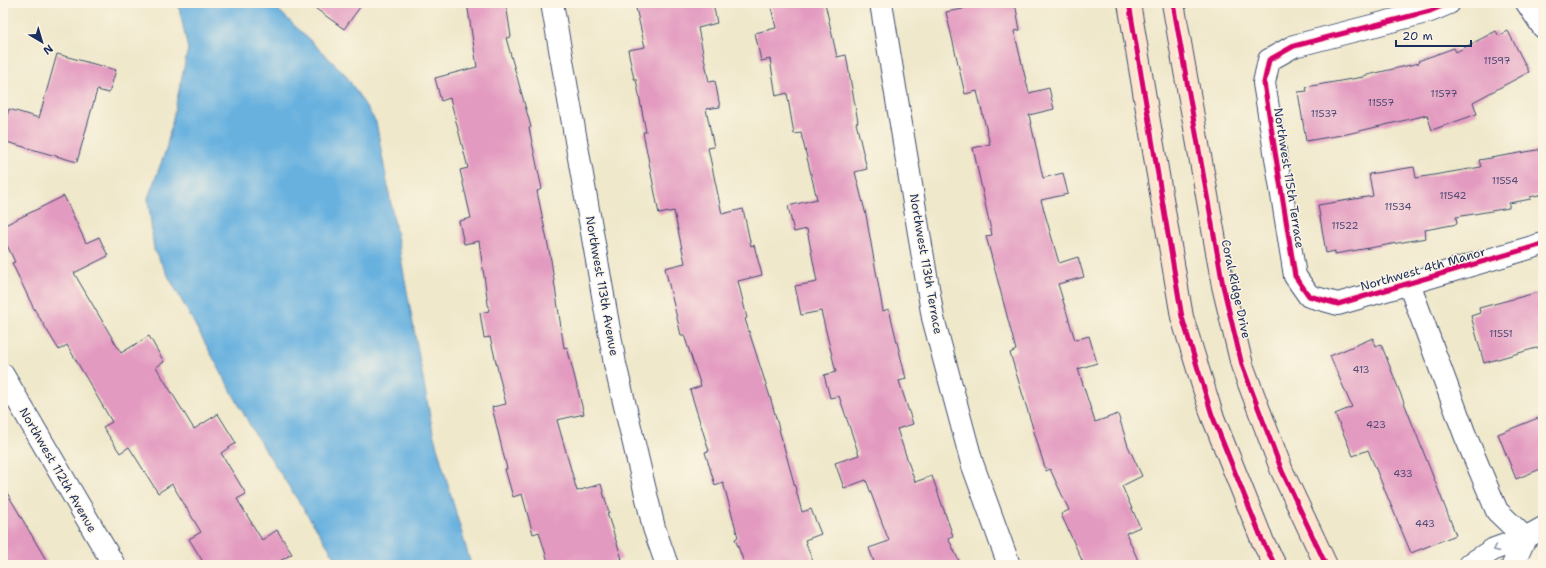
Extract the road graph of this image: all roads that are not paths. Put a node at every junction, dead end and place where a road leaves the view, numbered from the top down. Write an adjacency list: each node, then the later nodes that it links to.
1 (552, 3): 14 (street, Northwest 113th Avenue)
2 (881, 3): 15 (street, Northwest 113th Terrace)
3 (1129, 3): 16 (main road)
4 (1173, 3): 17 (main road, Coral Ridge Drive)
5 (1448, 3): 10 (street, Northwest 115th Terrace)
6 (1527, 3): 7 (street)
7 (1543, 27)
8 (1543, 244): 9 (street, Northwest 4th Manor)
9 (1409, 284): 10 (street, Northwest 4th Manor); 12 (street)
10 (1309, 296)
11 (3, 375): 13 (street, Northwest 112th Avenue)
12 (1534, 533): 18 (street, one-way to 18); 19 (street)
13 (114, 565)
14 (667, 565)
15 (1009, 565)
16 (1275, 565)
17 (1326, 565)
18 (1470, 565)
19 (1513, 565)

